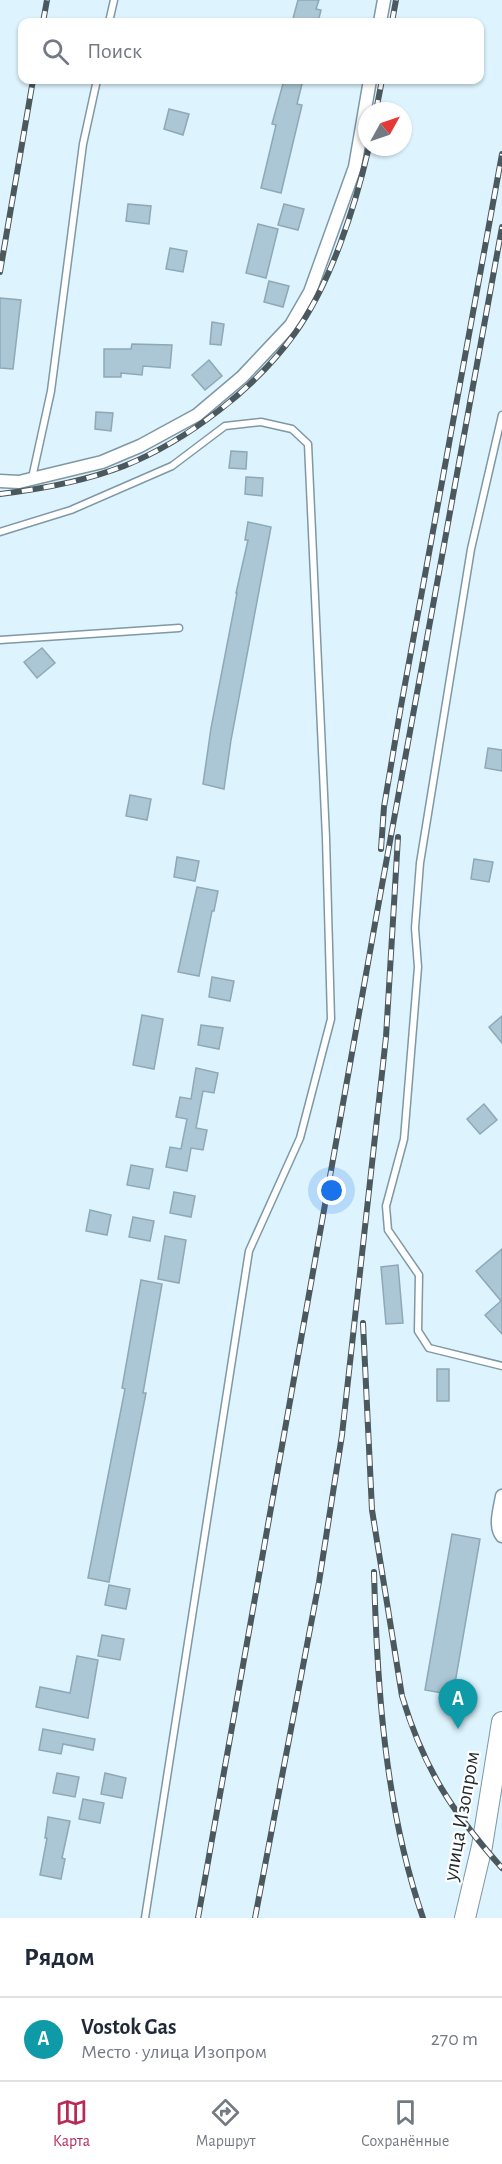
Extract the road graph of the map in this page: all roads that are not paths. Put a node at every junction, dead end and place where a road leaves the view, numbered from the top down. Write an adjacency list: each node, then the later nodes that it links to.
1 (114, 0): 3 (lane)
2 (384, 0): 4 (street)
3 (110, 18)
4 (381, 18)
5 (96, 84): 8 (lane)
6 (369, 84): 8 (street)
7 (502, 415): 13 (lane)
8 (32, 479): 9 (street)
9 (0, 481)
10 (0, 532): 17 (lane)
11 (179, 628): 12 (lane)
12 (0, 640)
13 (502, 1366)
14 (502, 1496): 15 (street)
15 (502, 1536)
16 (502, 1722): 18 (highway, улица Изопром)
17 (145, 1918)
18 (465, 1918)

